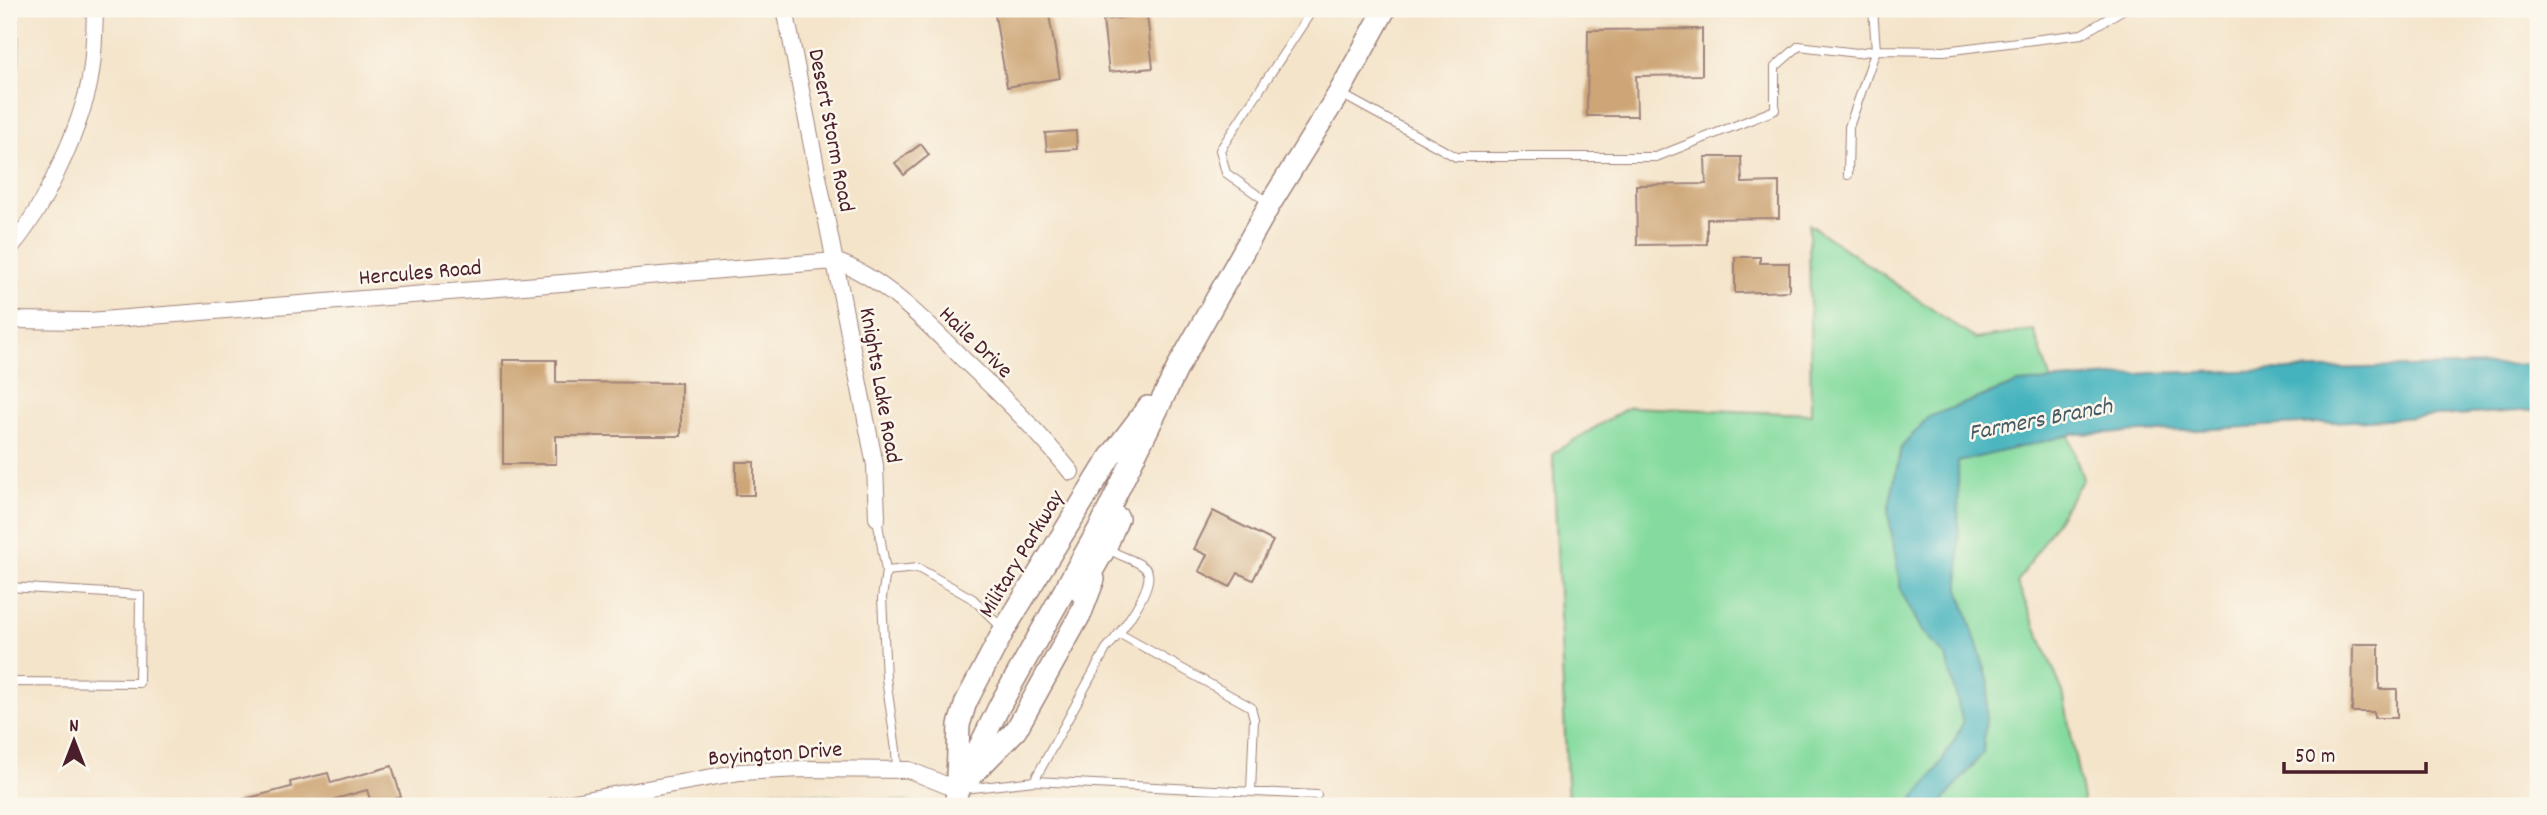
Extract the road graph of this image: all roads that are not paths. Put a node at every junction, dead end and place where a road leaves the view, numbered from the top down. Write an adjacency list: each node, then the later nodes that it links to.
1 (13, 9): 9 (lane)
2 (95, 9): 13 (street)
3 (785, 9): 14 (street, Desert Storm Road)
4 (1313, 9): 12 (lane)
5 (1385, 9): 10 (street, Military Parkway)
6 (1873, 9): 8 (lane)
7 (2124, 9): 8 (lane)
8 (1876, 50): 10 (lane); 11 (lane)
9 (9, 69)
10 (1339, 93): 12 (street, Military Parkway)
11 (1848, 175)
12 (1270, 204): 16 (street, Military Parkway)
13 (9, 249)
14 (835, 261): 15 (street, Hercules Road); 17 (street, Haile Drive); 18 (street, Knights Lake Road)
15 (9, 320)
16 (1179, 365): 19 (street, Military Parkway); 22 (street, Military Parkway); 29 (street, Military Parkway)
17 (1071, 472)
18 (877, 518): 20 (lane)
19 (1106, 547): 23 (lane); 29 (street, Military Parkway)
20 (886, 571): 22 (lane); 25 (lane)
21 (9, 587): 24 (lane)
22 (1004, 629): 29 (street, Military Parkway)
23 (1120, 634): 26 (lane); 27 (lane)
24 (9, 682)
25 (897, 770): 29 (street, Boyington Drive); 30 (street, Boyington Drive)
26 (1034, 781): 27 (lane); 29 (lane)
27 (1251, 791): 28 (lane)
28 (1317, 794)
29 (957, 798)
30 (552, 806)

